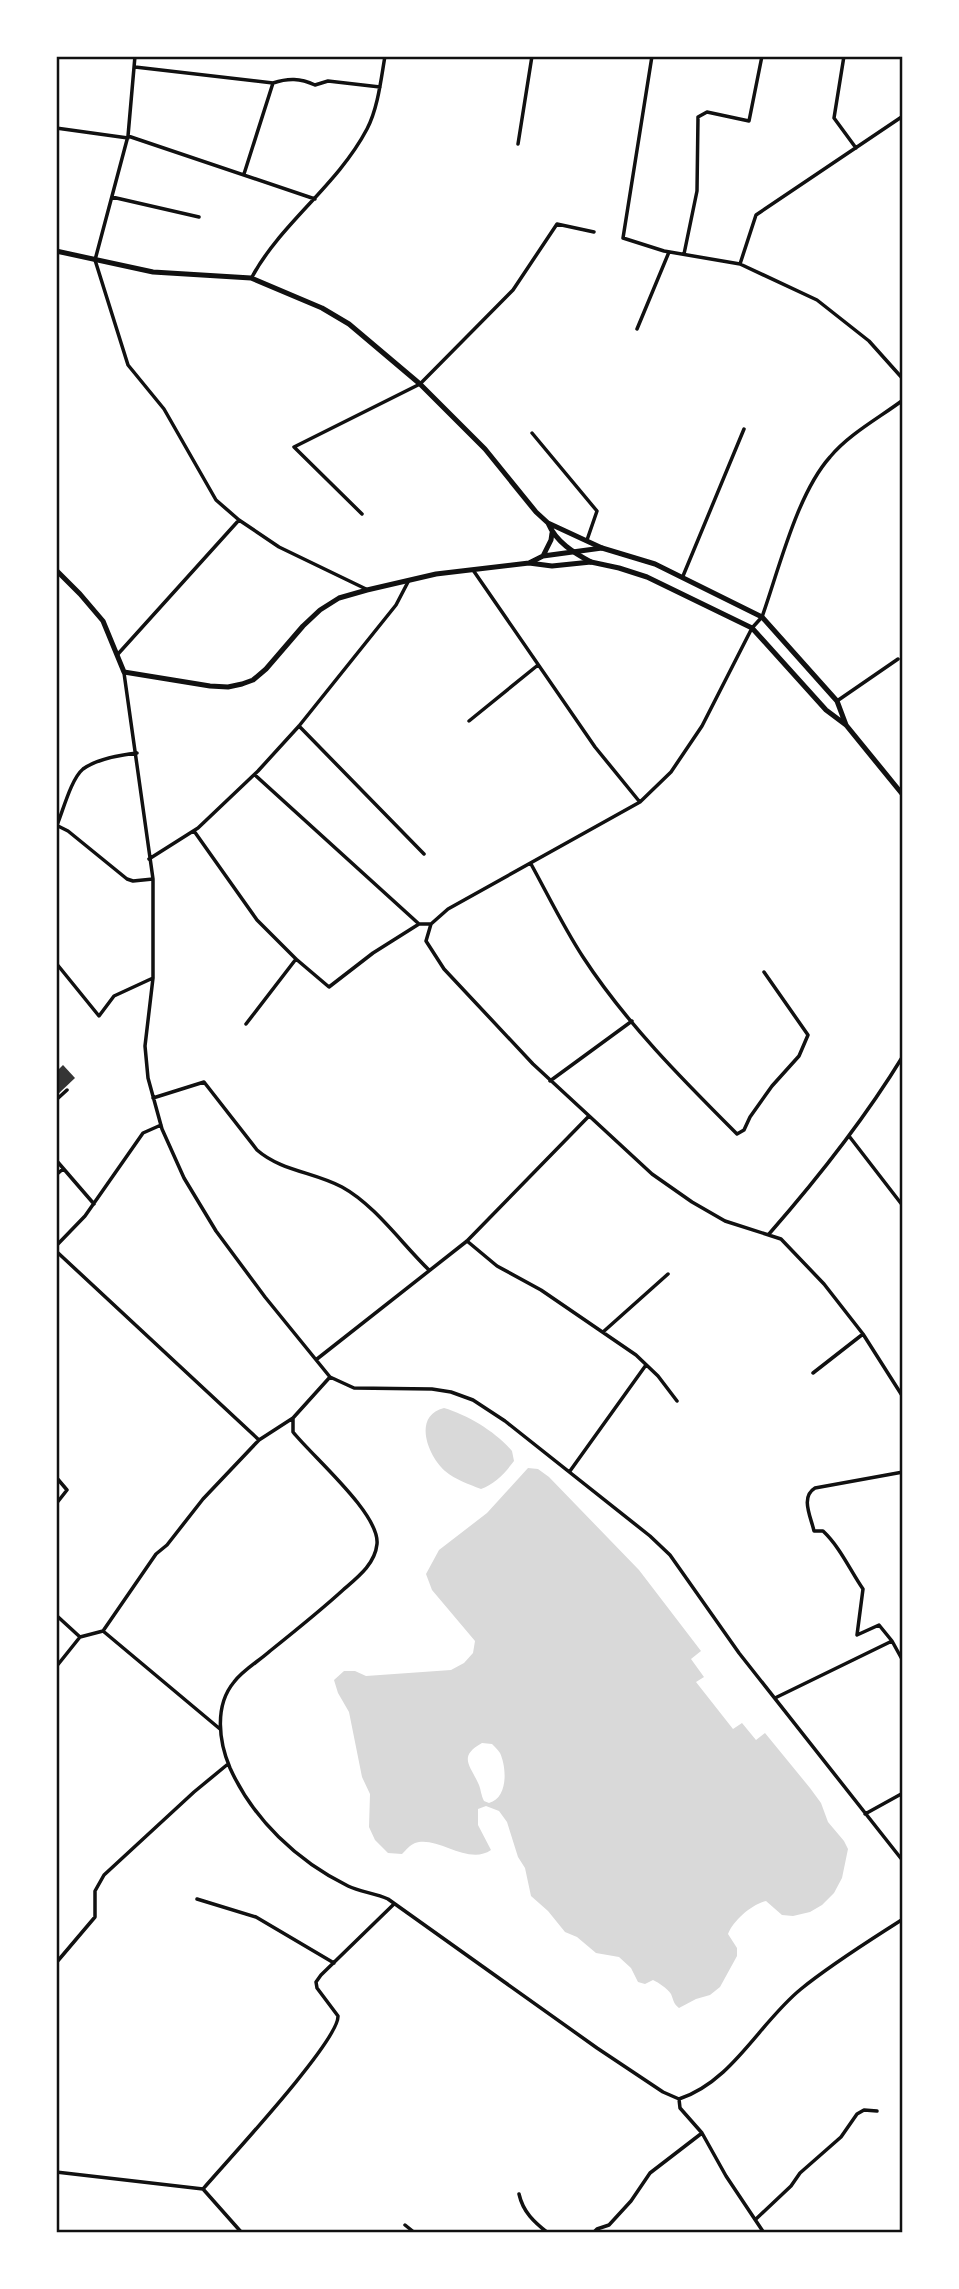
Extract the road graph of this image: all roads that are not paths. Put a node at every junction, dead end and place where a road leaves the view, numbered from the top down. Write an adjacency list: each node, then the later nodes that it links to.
1 (135, 56): 7 (street)
2 (386, 56): 9 (street)
3 (532, 56): 13 (street)
4 (652, 56): 21 (street)
5 (762, 56): 22 (street)
6 (844, 56): 14 (street)
7 (135, 67): 8 (street); 12 (street)
8 (272, 83): 9 (street); 15 (street)
9 (380, 87): 17 (street)
10 (903, 116): 14 (street)
11 (56, 128): 12 (street)
12 (128, 137): 15 (street); 16 (street)
13 (518, 144)
14 (856, 148): 24 (street)
15 (244, 174): 17 (street)
16 (111, 197): 18 (street); 23 (street)
17 (316, 199): 25 (street)
18 (199, 217)
19 (594, 232): 28 (street)
20 (56, 251): 23 (main road)
21 (669, 252): 22 (street); 26 (street)
22 (684, 254): 24 (street)
23 (95, 260): 25 (main road); 33 (street)
24 (740, 264): 27 (street)
25 (251, 278): 28 (main road)
26 (637, 329)
27 (903, 379)
28 (420, 384): 32 (street); 34 (main road)
29 (903, 400): 47 (street)
30 (744, 429): 44 (street)
31 (533, 433): 36 (street)
32 (362, 514)
33 (239, 520): 46 (street); 49 (street)
34 (548, 523): 35 (main road); 36 (main road)
35 (552, 533): 38 (main road); 39 (main road)
36 (587, 540): 37 (main road)
37 (602, 548): 38 (main road); 44 (main road)
38 (573, 552): 39 (main road); 40 (main road)
39 (543, 556): 41 (main road)
40 (591, 562): 41 (main road); 48 (main road)
41 (529, 563): 43 (main road)
42 (56, 570): 49 (main road)
43 (473, 570): 45 (main road); 51 (street)
44 (682, 576): 47 (main road)
45 (409, 580): 46 (main road); 56 (street)
46 (367, 590): 52 (main road)
47 (762, 617): 48 (street); 53 (main road)
48 (752, 628): 55 (main road); 60 (street)
49 (118, 654): 52 (main road)
50 (898, 659): 53 (street)
51 (538, 665): 54 (street); 60 (street)
52 (124, 672): 57 (street)
53 (837, 701): 55 (main road)
54 (468, 721)
55 (846, 725): 59 (main road)
56 (299, 726): 58 (street); 63 (street)
57 (137, 753): 61 (street); 64 (street)
58 (255, 775): 62 (street); 67 (street)
59 (903, 795)
60 (640, 802): 65 (street)
61 (57, 825): 66 (street)
62 (194, 831): 64 (street); 69 (street)
63 (424, 854)
64 (149, 859): 66 (street)
65 (531, 864): 68 (street); 73 (street)
66 (153, 879): 72 (street)
67 (419, 924): 68 (street); 69 (street)
68 (431, 924): 76 (street)
69 (296, 959): 74 (street)
70 (56, 963): 72 (street)
71 (764, 972): 73 (street)
72 (153, 978): 78 (street)
73 (632, 1021): 76 (street)
74 (246, 1024)
75 (903, 1056): 82 (street)
76 (550, 1081): 80 (street)
77 (68, 1090): 79 (street)
78 (153, 1098): 81 (street); 91 (street)
79 (56, 1100)
80 (589, 1116): 88 (street); 89 (street)
81 (161, 1125): 86 (street); 95 (street)
82 (849, 1136): 87 (street); 88 (street)
83 (56, 1160): 84 (street)
84 (63, 1169): 85 (street); 86 (street)
85 (56, 1175)
86 (94, 1204): 90 (street)
87 (903, 1206)
88 (769, 1234): 94 (street)
89 (467, 1241): 91 (street); 93 (street)
90 (56, 1249): 102 (street)
91 (429, 1270): 95 (street)
92 (668, 1274): 93 (street)
93 (603, 1332): 96 (street)
94 (863, 1335): 97 (street); 99 (street)
95 (317, 1360): 98 (street)
96 (646, 1365): 100 (street); 103 (street)
97 (813, 1373)
98 (330, 1377): 101 (street); 103 (street)
99 (903, 1397)
100 (677, 1401)
101 (293, 1419): 102 (street); 114 (street)
102 (259, 1440): 108 (street)
103 (570, 1472): 113 (street)
104 (903, 1472): 110 (street)
105 (56, 1476): 106 (street)
106 (56, 1504)
107 (56, 1615): 109 (street)
108 (103, 1631): 109 (street); 114 (street)
109 (80, 1637): 112 (street)
110 (892, 1641): 111 (street); 113 (street)
111 (903, 1661)
112 (56, 1667)
113 (775, 1698): 117 (street)
114 (220, 1729): 115 (street)
115 (228, 1764): 120 (street); 122 (street)
116 (903, 1793): 117 (street)
117 (865, 1814): 118 (street)
118 (903, 1861)
119 (197, 1899): 123 (street)
120 (394, 1904): 123 (street); 124 (street)
121 (903, 1919): 124 (street)
122 (56, 1963)
123 (334, 1963): 128 (street)
124 (679, 2099): 126 (street)
125 (877, 2111): 130 (street)
126 (702, 2133): 130 (street); 137 (street)
127 (56, 2172): 128 (street)
128 (204, 2189): 133 (street)
129 (520, 2194): 132 (street)
130 (756, 2219): 138 (street)
131 (405, 2225): 134 (street)
132 (542, 2228): 135 (street); 136 (street)
133 (242, 2233)
134 (415, 2233)
135 (537, 2233)
136 (548, 2233)
137 (593, 2233)
138 (764, 2233)

